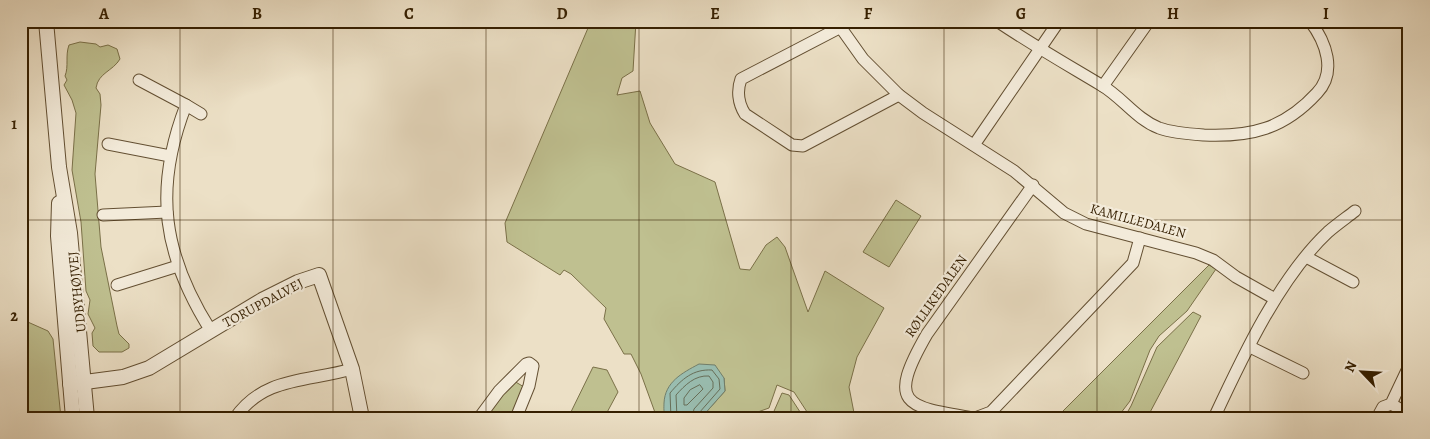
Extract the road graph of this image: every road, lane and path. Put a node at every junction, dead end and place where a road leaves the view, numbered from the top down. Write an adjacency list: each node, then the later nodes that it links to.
1 (46, 21): 16 (street, UDBYHØJVEJ)
2 (997, 21): 7 (street)
3 (1059, 21): 7 (street)
4 (1149, 21): 9 (street)
5 (1310, 21): 9 (street)
6 (837, 24): 10 (street, KAMILLEDALEN); 10 (street)
7 (1040, 50): 9 (street); 14 (street)
8 (139, 80): 11 (street)
9 (1103, 86)
10 (899, 95): 14 (street, KAMILLEDALEN)
11 (186, 105): 12 (street); 15 (street)
12 (201, 114)
13 (108, 144): 15 (street)
14 (974, 145): 17 (street, KAMILLEDALEN)
15 (170, 156): 19 (street)
16 (59, 167): 32 (street, UDBYHØJVEJ); 33 (street, UDBYHØJVEJ)
17 (1034, 185): 21 (street, KAMILLEDALEN); 42 (street, RØLLIKEDALEN)
18 (1355, 211): 22 (street)
19 (167, 212): 20 (street); 23 (street)
20 (103, 216)
21 (1140, 238): 26 (street, KAMILLEDALEN); 42 (street, RØLLIKEDALEN)
22 (1306, 257): 24 (street); 26 (street)
23 (178, 266): 25 (street); 27 (street)
24 (1353, 282)
25 (117, 285)
26 (1275, 300): 28 (street)
27 (211, 331): 30 (street, TORUPDALVEJ); 32 (street, TORUPDALVEJ)
28 (1250, 348): 31 (street); 43 (street)
29 (1409, 366): 34 (street)
30 (352, 369): 38 (street); 39 (street, TORUPDALVEJ)
31 (1303, 373)
32 (86, 382): 33 (street, TORUPDALVEJ); 37 (street, UDBYHØJVEJ)
33 (70, 384): 36 (street, UDBYHØJVEJ)
34 (1391, 404): 35 (street); 44 (street)
35 (1409, 414)
36 (73, 418)
37 (87, 418)
38 (235, 418)
39 (362, 418)
40 (479, 418): 41 (street)
41 (516, 418)
42 (975, 418)
43 (1214, 418)
44 (1377, 418)

